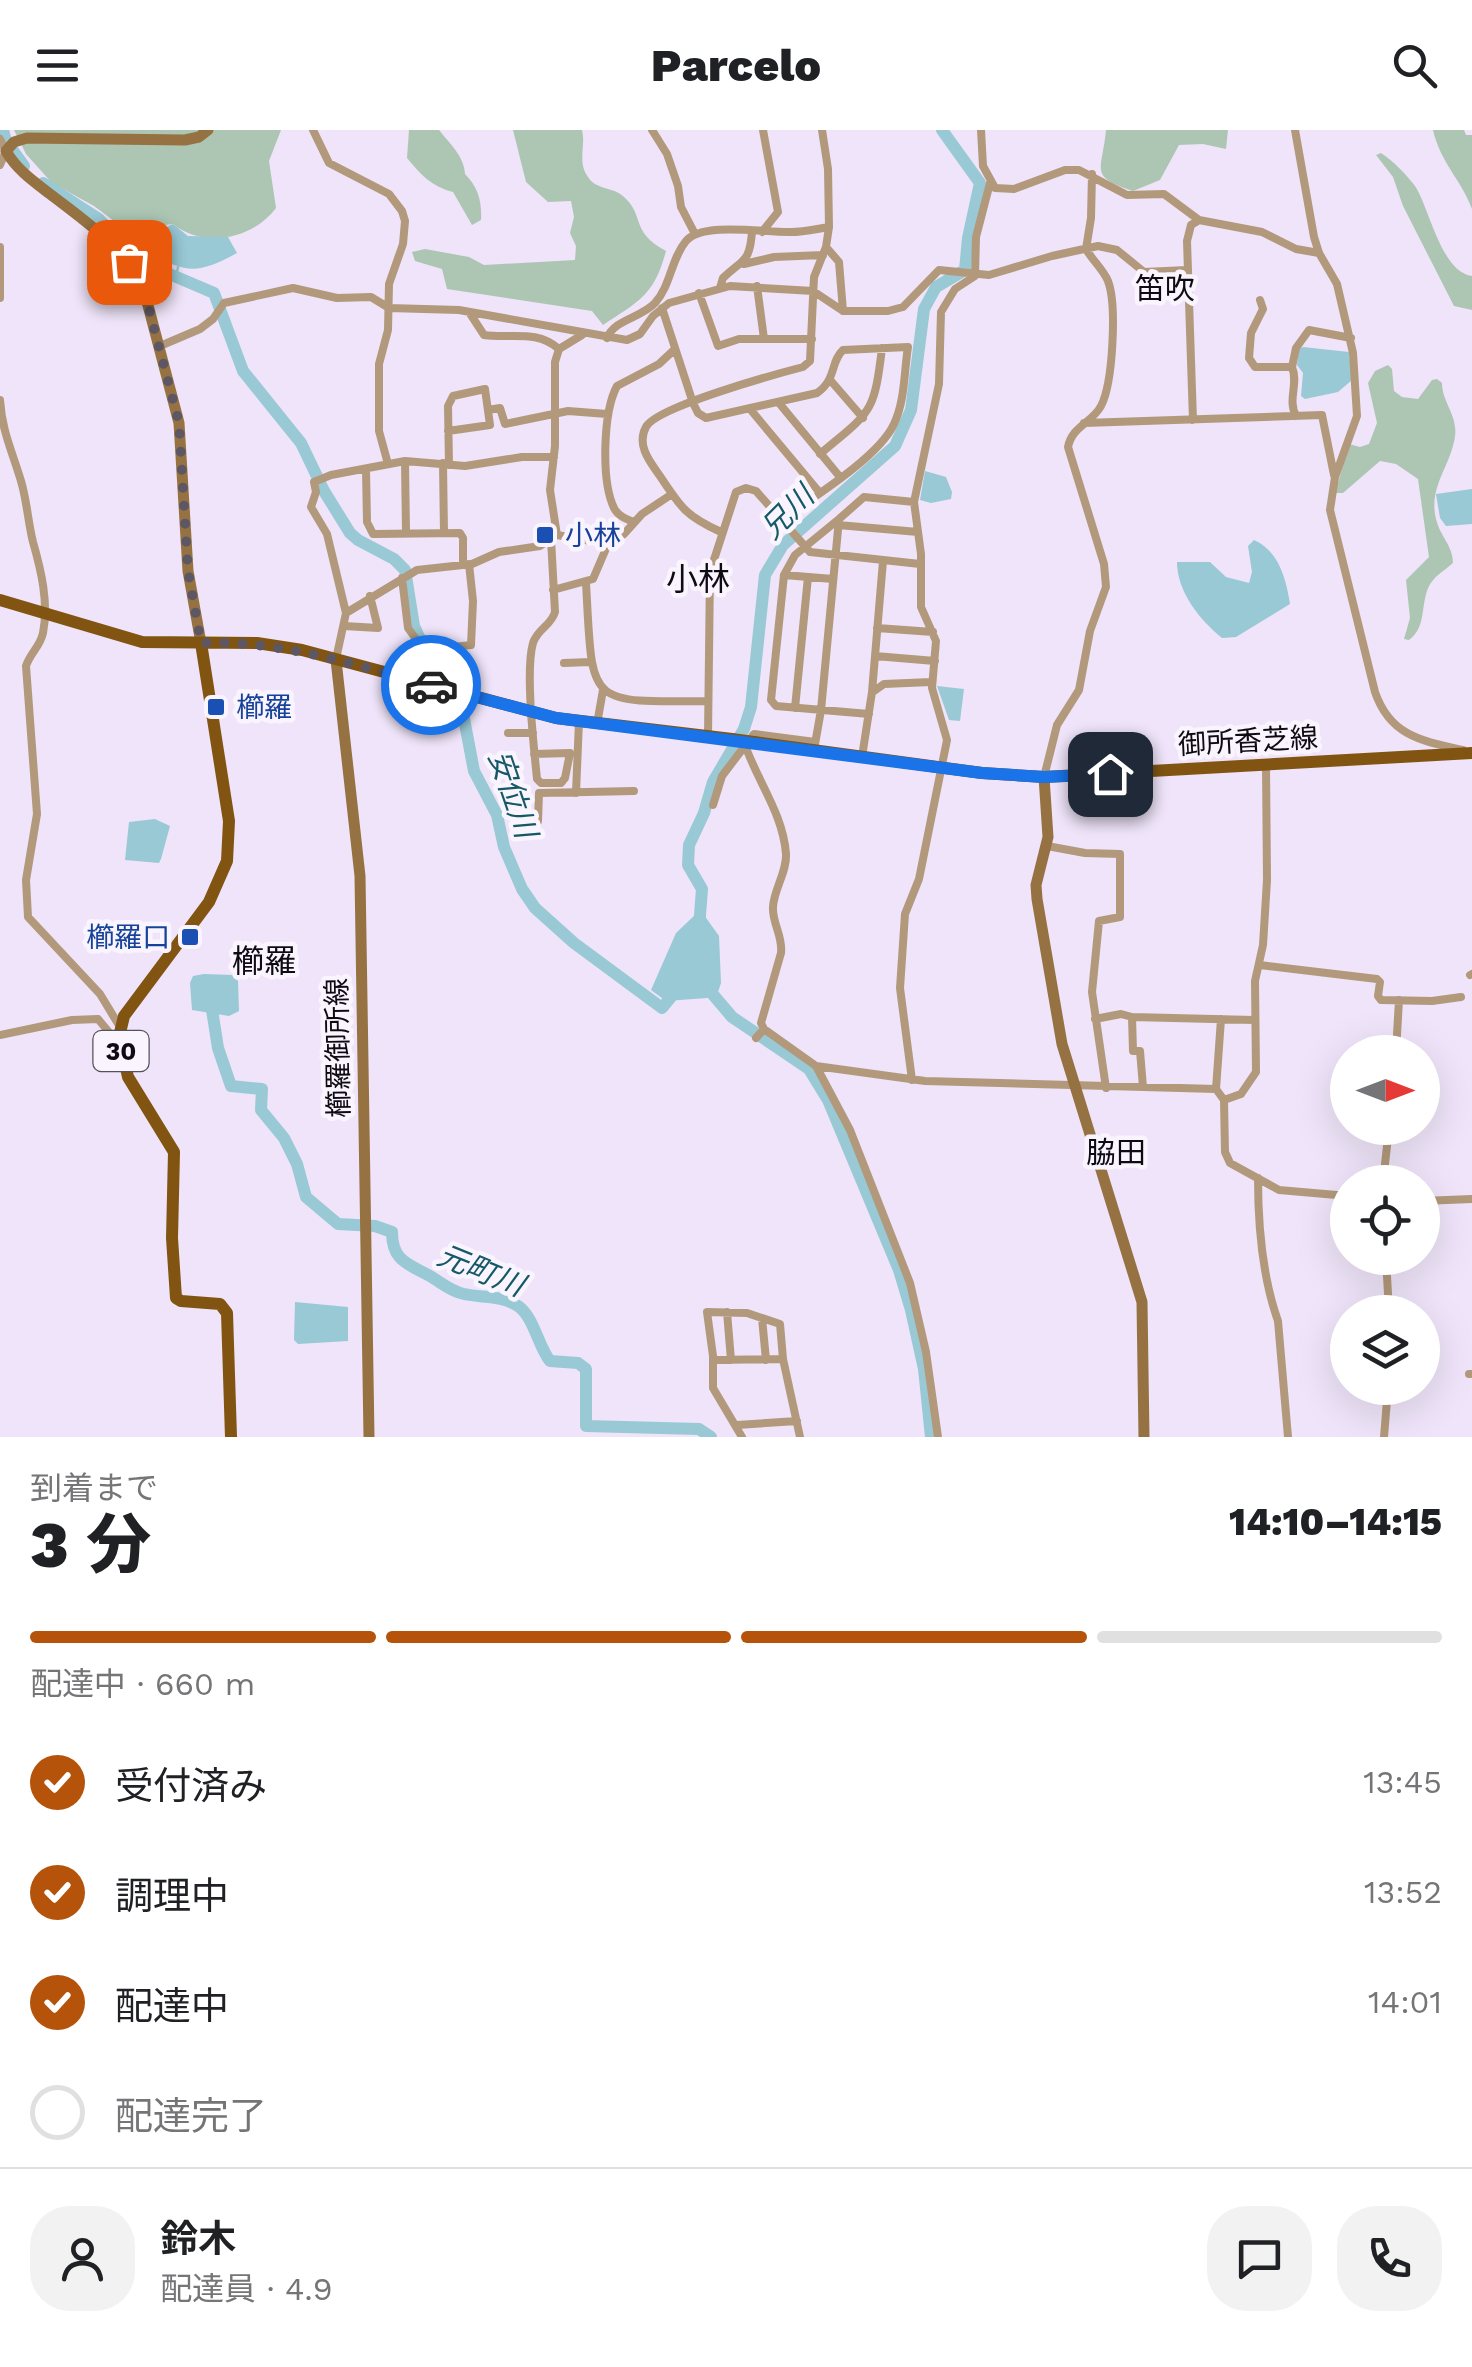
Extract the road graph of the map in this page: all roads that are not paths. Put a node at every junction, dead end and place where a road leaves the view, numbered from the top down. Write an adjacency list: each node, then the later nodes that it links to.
1 (208, 130): 8 (main road)
2 (313, 130): 29 (street)
3 (652, 130): 15 (street)
4 (764, 130): 14 (street)
5 (822, 130): 13 (street)
6 (982, 130): 11 (street)
7 (1295, 130): 19 (street)
8 (7, 145): 9 (street); 38 (main road)
9 (0, 165)
10 (1092, 174): 11 (street); 12 (street); 17 (street)
11 (990, 182): 22 (street)
12 (1199, 220): 19 (street); 21 (street)
13 (829, 226): 14 (street); 18 (street)
14 (757, 231): 15 (street); 20 (street)
15 (695, 234): 34 (street)
16 (0, 248): 27 (street)
17 (1086, 249): 21 (street); 22 (street); 54 (street)
18 (825, 251): 20 (street); 25 (street); 31 (street)
19 (1318, 253): 36 (street)
20 (744, 264): 24 (street)
21 (1187, 270): 53 (street)
22 (972, 276): 31 (street); 66 (street)
23 (758, 286): 24 (street); 25 (street); 35 (street)
24 (720, 288): 26 (street)
25 (814, 290): 31 (street); 37 (street)
26 (698, 293): 30 (street); 35 (street)
27 (0, 298)
28 (1260, 300): 42 (street)
29 (388, 308): 32 (street); 38 (street); 59 (street)
30 (662, 308): 34 (street); 40 (street)
31 (843, 311)
32 (470, 312): 33 (street); 41 (street)
33 (584, 334): 34 (street); 41 (street)
34 (606, 338)
35 (764, 338): 37 (street)
36 (1350, 338): 42 (street); 63 (street)
37 (812, 339): 46 (street)
38 (160, 346): 94 (main road)
39 (882, 348): 43 (street); 52 (street); 62 (street)
40 (675, 349): 46 (street); 50 (street)
41 (558, 350): 49 (street)
42 (1292, 367): 51 (street)
43 (831, 381): 45 (street); 52 (street)
44 (0, 400): 90 (street)
45 (779, 403): 47 (street); 56 (street)
46 (693, 404): 47 (street); 65 (street)
47 (750, 409): 64 (street)
48 (488, 410): 49 (street); 55 (street); 55 (street)
49 (553, 414): 50 (street); 57 (street)
50 (607, 414): 67 (street)
51 (1296, 416): 53 (street); 63 (street)
52 (863, 418): 56 (street)
53 (1193, 420): 54 (street)
54 (1084, 424): 122 (street)
55 (448, 431): 60 (street)
56 (820, 454): 62 (street)
57 (554, 456): 60 (street); 74 (street)
58 (405, 461): 59 (street); 60 (street); 72 (street)
59 (388, 464): 61 (street)
60 (446, 464): 73 (street)
61 (366, 470): 72 (street); 89 (street)
62 (840, 477): 64 (street)
63 (1335, 477): 117 (street)
64 (820, 493): 69 (street)
65 (672, 494): 67 (street); 70 (street)
66 (914, 502): 68 (street); 71 (street)
67 (634, 522): 75 (street)
68 (838, 522): 71 (street); 76 (street); 77 (street)
69 (784, 524): 70 (street); 76 (street)
70 (722, 532): 105 (street)
71 (918, 532): 79 (street)
72 (406, 533): 73 (street)
73 (444, 533): 80 (street)
74 (554, 537): 75 (street); 80 (street); 86 (street)
75 (608, 544): 85 (street)
76 (802, 546): 77 (street); 81 (street)
77 (835, 557): 78 (street); 84 (street)
78 (884, 561): 79 (street); 92 (street)
79 (920, 564): 93 (street)
80 (466, 565): 82 (street); 95 (street)
81 (784, 574): 83 (street); 106 (street)
82 (406, 576): 87 (street); 95 (street)
83 (808, 577): 84 (street); 106 (street)
84 (833, 579): 107 (street)
85 (586, 583): 86 (street); 99 (street)
86 (552, 590): 108 (street)
87 (370, 596): 89 (street); 91 (street)
88 (0, 600): 90 (main road, 御所香芝線)
89 (346, 613): 91 (street)
90 (44, 614): 94 (main road, 御所香芝線); 135 (street)
91 (344, 626): 97 (street)
92 (877, 628): 93 (street); 96 (street)
93 (933, 632): 98 (street)
94 (201, 643): 97 (main road, 御所香芝線); 135 (main road, 30)
95 (433, 655): 102 (street)
96 (876, 656): 98 (street); 104 (street)
97 (336, 660): 102 (main road, 御所香芝線); 163 (main road, 櫛羅御所線)
98 (935, 660): 101 (street)
99 (590, 662): 100 (street); 103 (street)
100 (567, 666)
101 (932, 682): 104 (street); 121 (street)
102 (438, 686): 108 (main road, 御所香芝線)
103 (603, 690): 105 (street); 111 (street)
104 (872, 692): 109 (street)
105 (708, 701): 114 (street)
106 (795, 708): 107 (street)
107 (821, 710): 109 (street); 116 (street)
108 (532, 712): 110 (main road, 御所香芝線); 113 (street)
109 (869, 714): 119 (street)
110 (579, 721): 111 (main road, 御所香芝線); 124 (street)
111 (597, 724): 114 (main road, 御所香芝線)
112 (508, 733): 113 (street)
113 (532, 733): 118 (street)
114 (708, 736): 115 (main road, 御所香芝線)
115 (744, 742): 116 (main road, 御所香芝線); 125 (street); 136 (street)
116 (814, 746): 119 (main road, 御所香芝線)
117 (1472, 752): 120 (main road, 御所香芝線)
118 (534, 754): 118 (street)
119 (862, 757): 121 (main road, 御所香芝線)
120 (1266, 766): 122 (main road, 御所香芝線); 128 (street)
121 (943, 767): 122 (main road, 御所香芝線); 142 (street)
122 (1044, 777): 127 (main road)
123 (634, 791): 124 (street)
124 (576, 792): 126 (street)
125 (713, 805)
126 (538, 821)
127 (1047, 846): 133 (street); 143 (main road)
128 (1260, 965): 130 (street); 134 (street)
129 (1460, 996): 130 (street)
130 (1399, 1000): 138 (street)
131 (1132, 1017): 132 (street); 133 (street); 144 (street)
132 (1220, 1019): 134 (street); 146 (street)
133 (1095, 1020): 145 (street)
134 (1254, 1020): 147 (street)
135 (120, 1028): 140 (main road, 30)
136 (764, 1030): 139 (street); 141 (street)
137 (0, 1035): 140 (street)
138 (1397, 1035)
139 (756, 1038)
140 (120, 1045): 162 (main road, 30)
141 (816, 1066): 142 (street); 167 (street)
142 (912, 1080): 143 (street)
143 (1075, 1087): 145 (street); 168 (main road)
144 (1143, 1087): 145 (street); 146 (street)
145 (1106, 1088)
146 (1216, 1089): 147 (street)
147 (1224, 1100): 148 (street)
148 (1258, 1178): 149 (street); 169 (street)
149 (1330, 1195)
150 (1472, 1199): 151 (street)
151 (1440, 1200)
152 (727, 1312): 153 (street); 155 (street); 156 (street)
153 (762, 1318): 154 (street); 157 (street)
154 (783, 1359): 157 (street); 159 (street)
155 (713, 1360): 156 (street); 161 (street)
156 (731, 1360): 157 (street)
157 (766, 1360)
158 (1387, 1405): 170 (street)
159 (797, 1421): 160 (street); 166 (street)
160 (752, 1424): 161 (street); 165 (street)
161 (737, 1425): 164 (street)
162 (231, 1437)
163 (369, 1437)
164 (742, 1437)
165 (753, 1437)
166 (800, 1437)
167 (938, 1437)
168 (1144, 1437)
169 (1288, 1437)
170 (1384, 1437)

